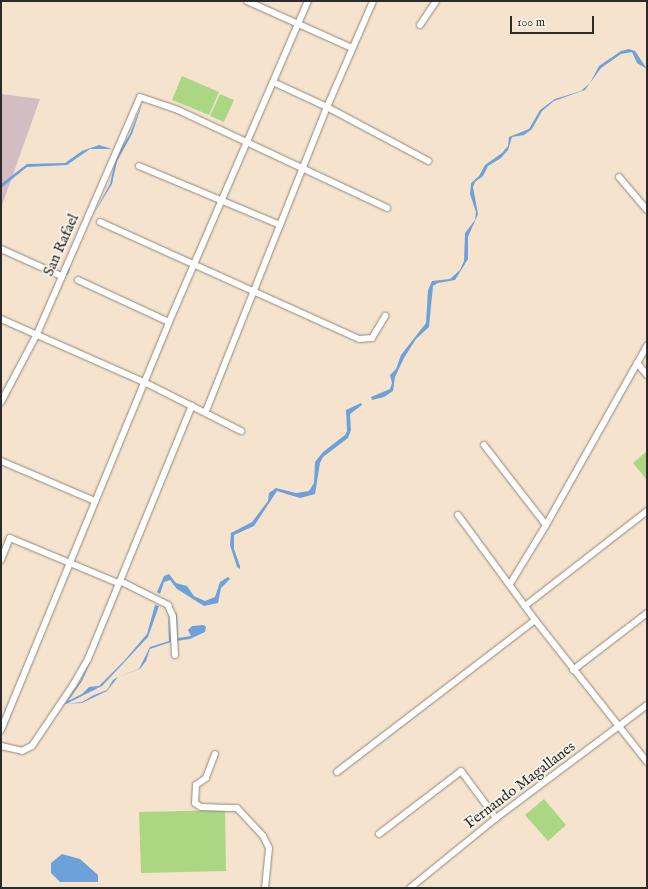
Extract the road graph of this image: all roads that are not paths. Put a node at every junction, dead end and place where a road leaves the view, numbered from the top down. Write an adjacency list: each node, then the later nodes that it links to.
1 (247, 1): 5 (street)
2 (308, 1): 5 (street)
3 (373, 1): 7 (street)
4 (436, 1): 6 (street)
5 (297, 23): 7 (street); 8 (street)
6 (420, 25)
7 (352, 48): 9 (street)
8 (273, 82): 9 (street); 10 (street)
9 (327, 106): 11 (street); 13 (street)
10 (246, 142): 13 (street); 15 (street); 22 (street, San Rafael)
11 (428, 161)
12 (139, 166): 15 (street)
13 (304, 168): 16 (street); 19 (street)
14 (620, 177): 17 (street)
15 (223, 201): 19 (street); 21 (street)
16 (387, 208)
17 (647, 210)
18 (100, 222): 21 (street)
19 (280, 225): 24 (street)
20 (1, 249): 22 (street)
21 (194, 264): 24 (street); 27 (street)
22 (61, 276): 28 (street, San Rafael)
23 (78, 280): 27 (street)
24 (253, 291): 25 (street); 35 (street)
25 (384, 316)
26 (1, 319): 28 (street)
27 (169, 322): 32 (street)
28 (37, 334): 32 (street); 33 (street, San Rafael)
29 (647, 346): 30 (street)
30 (637, 363): 31 (street); 42 (street)
31 (647, 375)
32 (144, 382): 34 (street); 39 (street)
33 (2, 398)
34 (192, 405): 35 (street); 45 (street)
35 (206, 411): 36 (street)
36 (241, 431)
37 (484, 445): 42 (street)
38 (1, 461): 39 (street)
39 (95, 501): 44 (street)
40 (647, 511): 47 (street)
41 (458, 515): 46 (street)
42 (546, 526): 46 (street)
43 (1, 560): 44 (street)
44 (71, 563): 45 (street); 54 (street)
45 (119, 582): 50 (street); 55 (street)
46 (510, 584): 47 (street)
47 (525, 606): 49 (street)
48 (647, 613): 51 (street)
49 (534, 620): 51 (street); 58 (street)
50 (175, 655)
51 (573, 670): 53 (street)
52 (647, 705): 53 (street, Fernando Magallanes)
53 (618, 727): 57 (street); 59 (street, Fernando Magallanes)
54 (1, 730)
55 (1, 746)
56 (215, 754): 61 (street)
57 (647, 762)
58 (337, 772)
59 (496, 818): 60 (street); 62 (street, Fernando Magallanes)
60 (379, 834)
61 (265, 888)
62 (410, 888)

